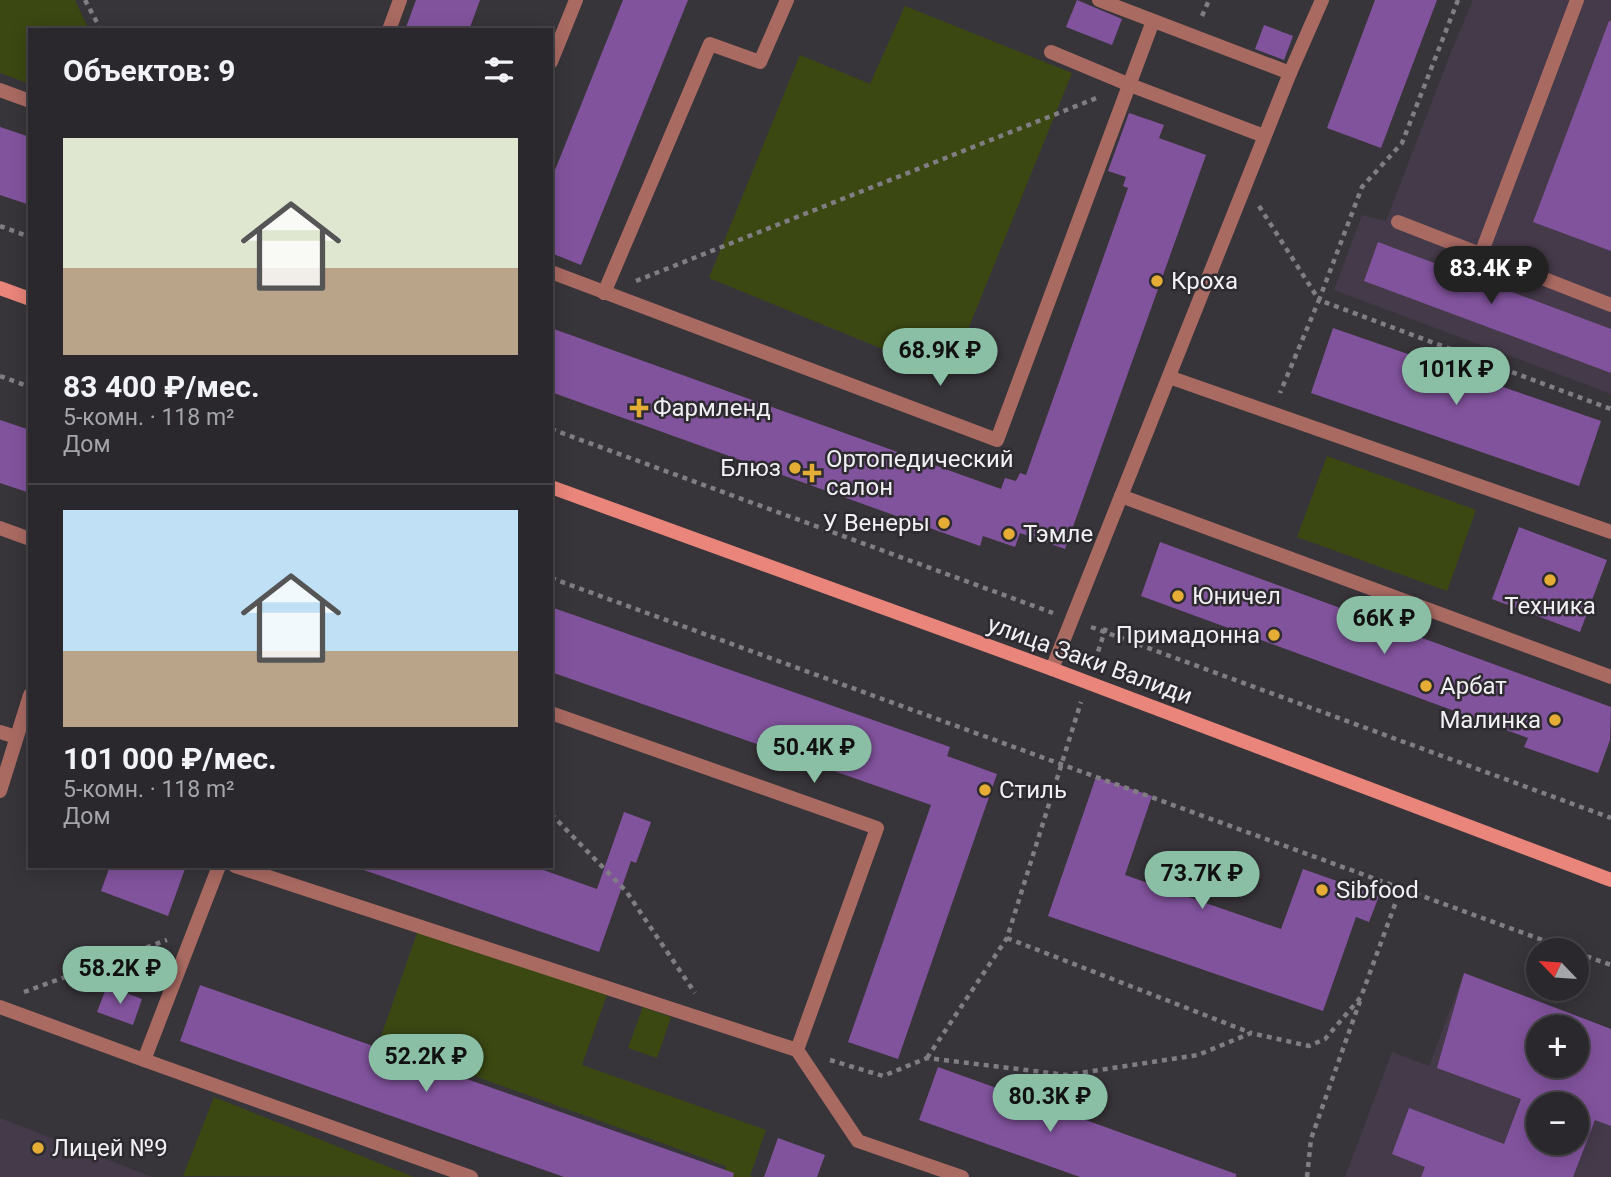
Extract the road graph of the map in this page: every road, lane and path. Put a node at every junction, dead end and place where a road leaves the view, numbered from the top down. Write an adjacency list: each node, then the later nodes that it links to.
1 (85, 0): 9 (path)
2 (400, 0): 10 (lane)
3 (576, 0): 12 (lane)
4 (787, 0): 25 (lane)
5 (1099, 0): 8 (lane)
6 (1322, 0): 13 (lane)
7 (1577, 0): 22 (lane)
8 (1153, 21): 13 (lane); 14 (lane)
9 (100, 28)
10 (389, 28)
11 (1051, 51): 14 (lane)
12 (553, 57)
13 (1290, 73): 17 (lane)
14 (1130, 85): 17 (lane); 25 (path); 25 (lane)
15 (0, 90): 16 (lane)
16 (28, 100)
17 (1264, 136): 18 (lane)
18 (1245, 185): 29 (lane); 31 (path)
19 (1398, 222): 22 (lane)
20 (0, 226): 21 (path)
21 (28, 236)
22 (1481, 254): 27 (lane)
23 (553, 273): 25 (lane)
24 (0, 288): 26 (street)
25 (604, 293)
26 (28, 298)
27 (1611, 305)
28 (0, 376): 30 (path)
29 (1169, 377): 31 (lane); 33 (lane)
30 (28, 386)
31 (1272, 413): 35 (lane)
32 (553, 488): 39 (street, улица Заки Валиди)
33 (1121, 496): 39 (lane); 40 (lane)
34 (0, 528): 36 (lane)
35 (1611, 532)
36 (28, 538)
37 (553, 579): 46 (path)
38 (1107, 624): 41 (path)
39 (1052, 669): 41 (street, улица Заки Валиди)
40 (1611, 677)
41 (1087, 683): 46 (path); 51 (street, улица Заки Валиди)
42 (28, 701): 45 (lane)
43 (553, 714): 63 (lane)
44 (0, 732): 45 (lane)
45 (16, 737): 47 (lane)
46 (1060, 764): 52 (path); 54 (path)
47 (0, 791)
48 (553, 816): 61 (path)
49 (218, 868): 53 (lane)
50 (241, 868): 61 (lane)
51 (1610, 877)
52 (1401, 888): 55 (path); 59 (path)
53 (194, 930): 58 (path); 65 (lane)
54 (1007, 938): 62 (path); 64 (path)
55 (1537, 938)
56 (1589, 957): 57 (path)
57 (1611, 965)
58 (13, 996)
59 (1361, 997): 62 (path); 68 (path)
60 (0, 1007): 65 (lane)
61 (716, 1024): 63 (lane)
62 (1251, 1033): 64 (path)
63 (797, 1050): 64 (path); 67 (lane)
64 (927, 1058)
65 (144, 1060): 66 (lane)
66 (471, 1177)
67 (962, 1177)
68 (1307, 1177)

